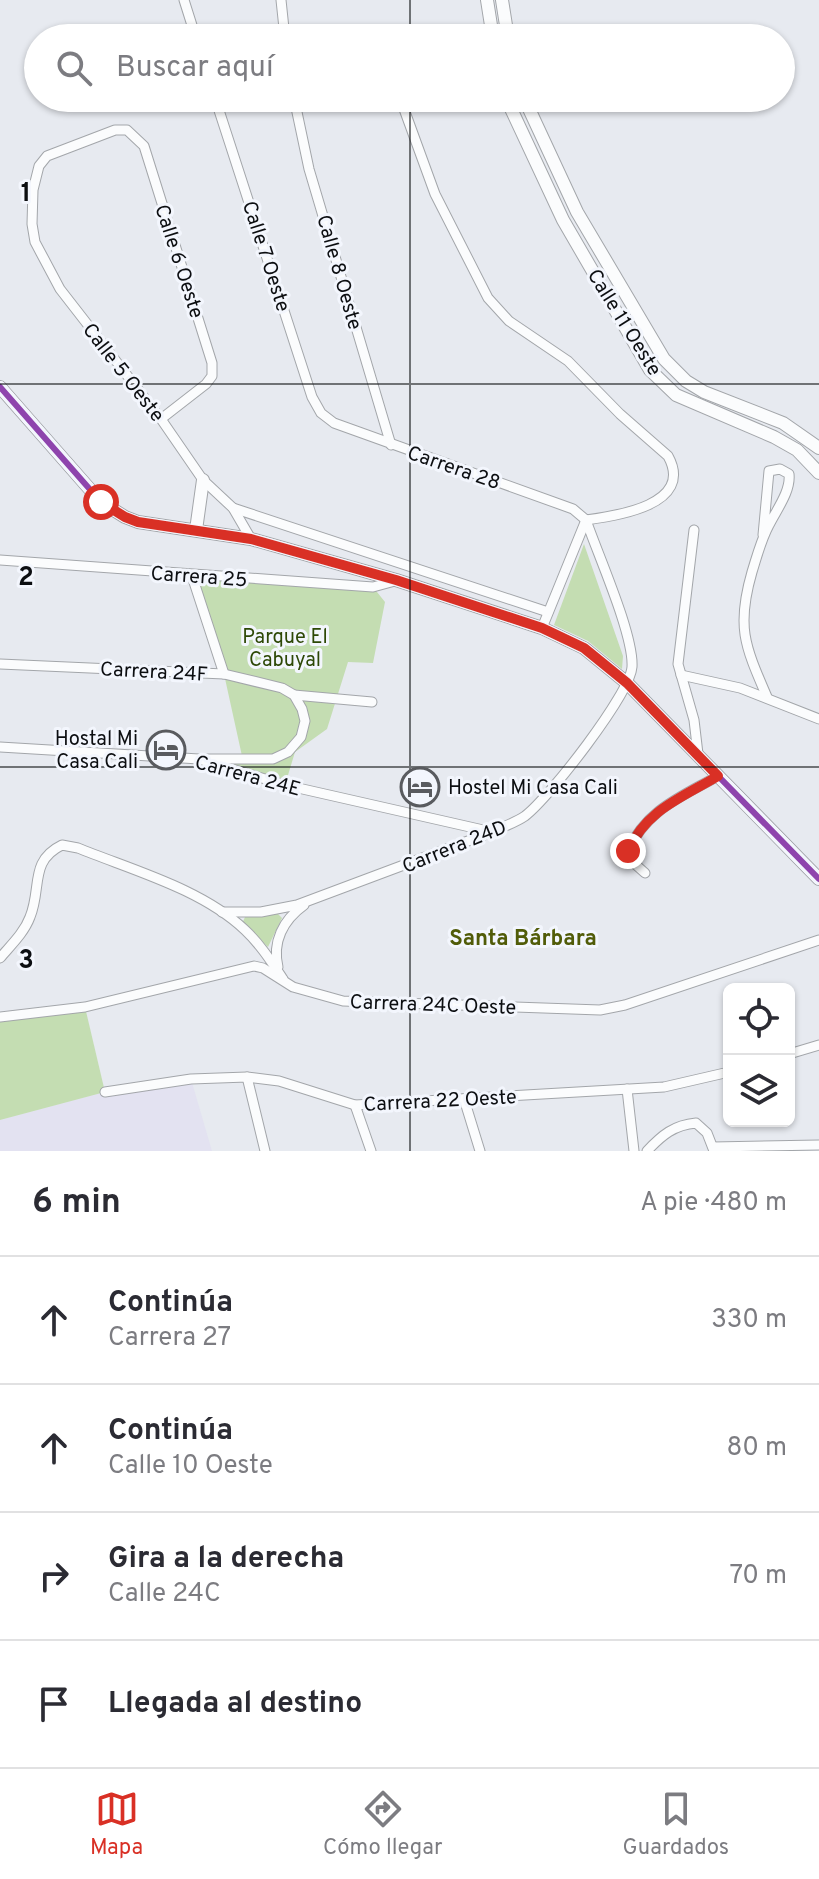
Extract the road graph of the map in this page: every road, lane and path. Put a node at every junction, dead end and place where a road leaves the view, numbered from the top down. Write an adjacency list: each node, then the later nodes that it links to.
1 (184, 0): 5 (street)
2 (281, 0): 6 (street)
3 (487, 0): 7 (main road)
4 (502, 0): 8 (main road)
5 (192, 24)
6 (284, 24)
7 (491, 24)
8 (506, 24)
9 (220, 112): 16 (street, Calle 7 Oeste)
10 (297, 112): 18 (street, Calle 8 Oeste)
11 (405, 112): 23 (street)
12 (513, 112): 20 (main road, Calle 11 Oeste)
13 (531, 112): 19 (main road, Calle 11 Oeste)
14 (33, 190): 17 (street, Calle 5 Oeste); 17 (street, Calle 6 Oeste)
15 (0, 387): 24 (main road)
16 (321, 413): 18 (street, Carrera 28)
17 (161, 419): 21 (street, Calle 5 Oeste)
18 (391, 445): 23 (street, Carrera 28)
19 (819, 448)
20 (819, 473)
21 (203, 480): 22 (street, Calle 5 Oeste); 24 (main road)
22 (233, 508): 27 (street, Calle 5 Oeste); 31 (street)
23 (586, 520): 31 (street); 36 (street)
24 (196, 530): 27 (main road)
25 (694, 530): 35 (street)
26 (763, 535): 26 (street); 38 (street)
27 (251, 539): 30 (main road)
28 (0, 560): 29 (street, Carrera 25)
29 (192, 576): 30 (street, Carrera 25); 34 (street)
30 (396, 580): 32 (main road)
31 (548, 612): 32 (street)
32 (542, 628): 36 (main road)
33 (0, 664): 34 (street, Carrera 24F)
34 (224, 674): 37 (street, Carrera 24F)
35 (681, 675): 38 (street); 42 (street)
36 (627, 683): 42 (main road); 45 (street, Carrera 24D)
37 (294, 695): 39 (street, Carrera 24F); 43 (street)
38 (767, 697): 40 (street)
39 (372, 702)
40 (819, 719)
41 (0, 747): 43 (street, Carrera 24E)
42 (698, 754): 44 (main road)
43 (199, 759): 45 (street, Carrera 24E)
44 (718, 776): 46 (street); 47 (main road)
45 (492, 832): 48 (street, Carrera 24D)
46 (645, 873)
47 (819, 879)
48 (314, 898): 49 (street, Carrera 24D); 52 (street, Carrera 24D)
49 (222, 912): 51 (street, Carrera 24D); 52 (street, Carrera 24D)
50 (819, 940): 52 (street, Carrera 24C Oeste)
51 (0, 958)
52 (287, 984): 53 (street, Carrera 24C Oeste)
53 (0, 1017)
54 (819, 1045): 55 (street)
55 (795, 1052)
56 (723, 1073): 58 (street, Carrera 22 Oeste)
57 (247, 1077): 59 (street, Carrera 22 Oeste); 61 (street, Carrera 22 Oeste); 64 (street)
58 (627, 1089): 60 (street, Carrera 22 Oeste); 67 (street)
59 (105, 1092)
60 (464, 1099): 61 (street, Carrera 22 Oeste); 66 (street)
61 (355, 1105): 65 (street)
62 (819, 1145): 63 (street)
63 (714, 1149): 68 (street)
64 (265, 1151)
65 (371, 1151)
66 (480, 1151)
67 (634, 1151)
68 (647, 1151)

